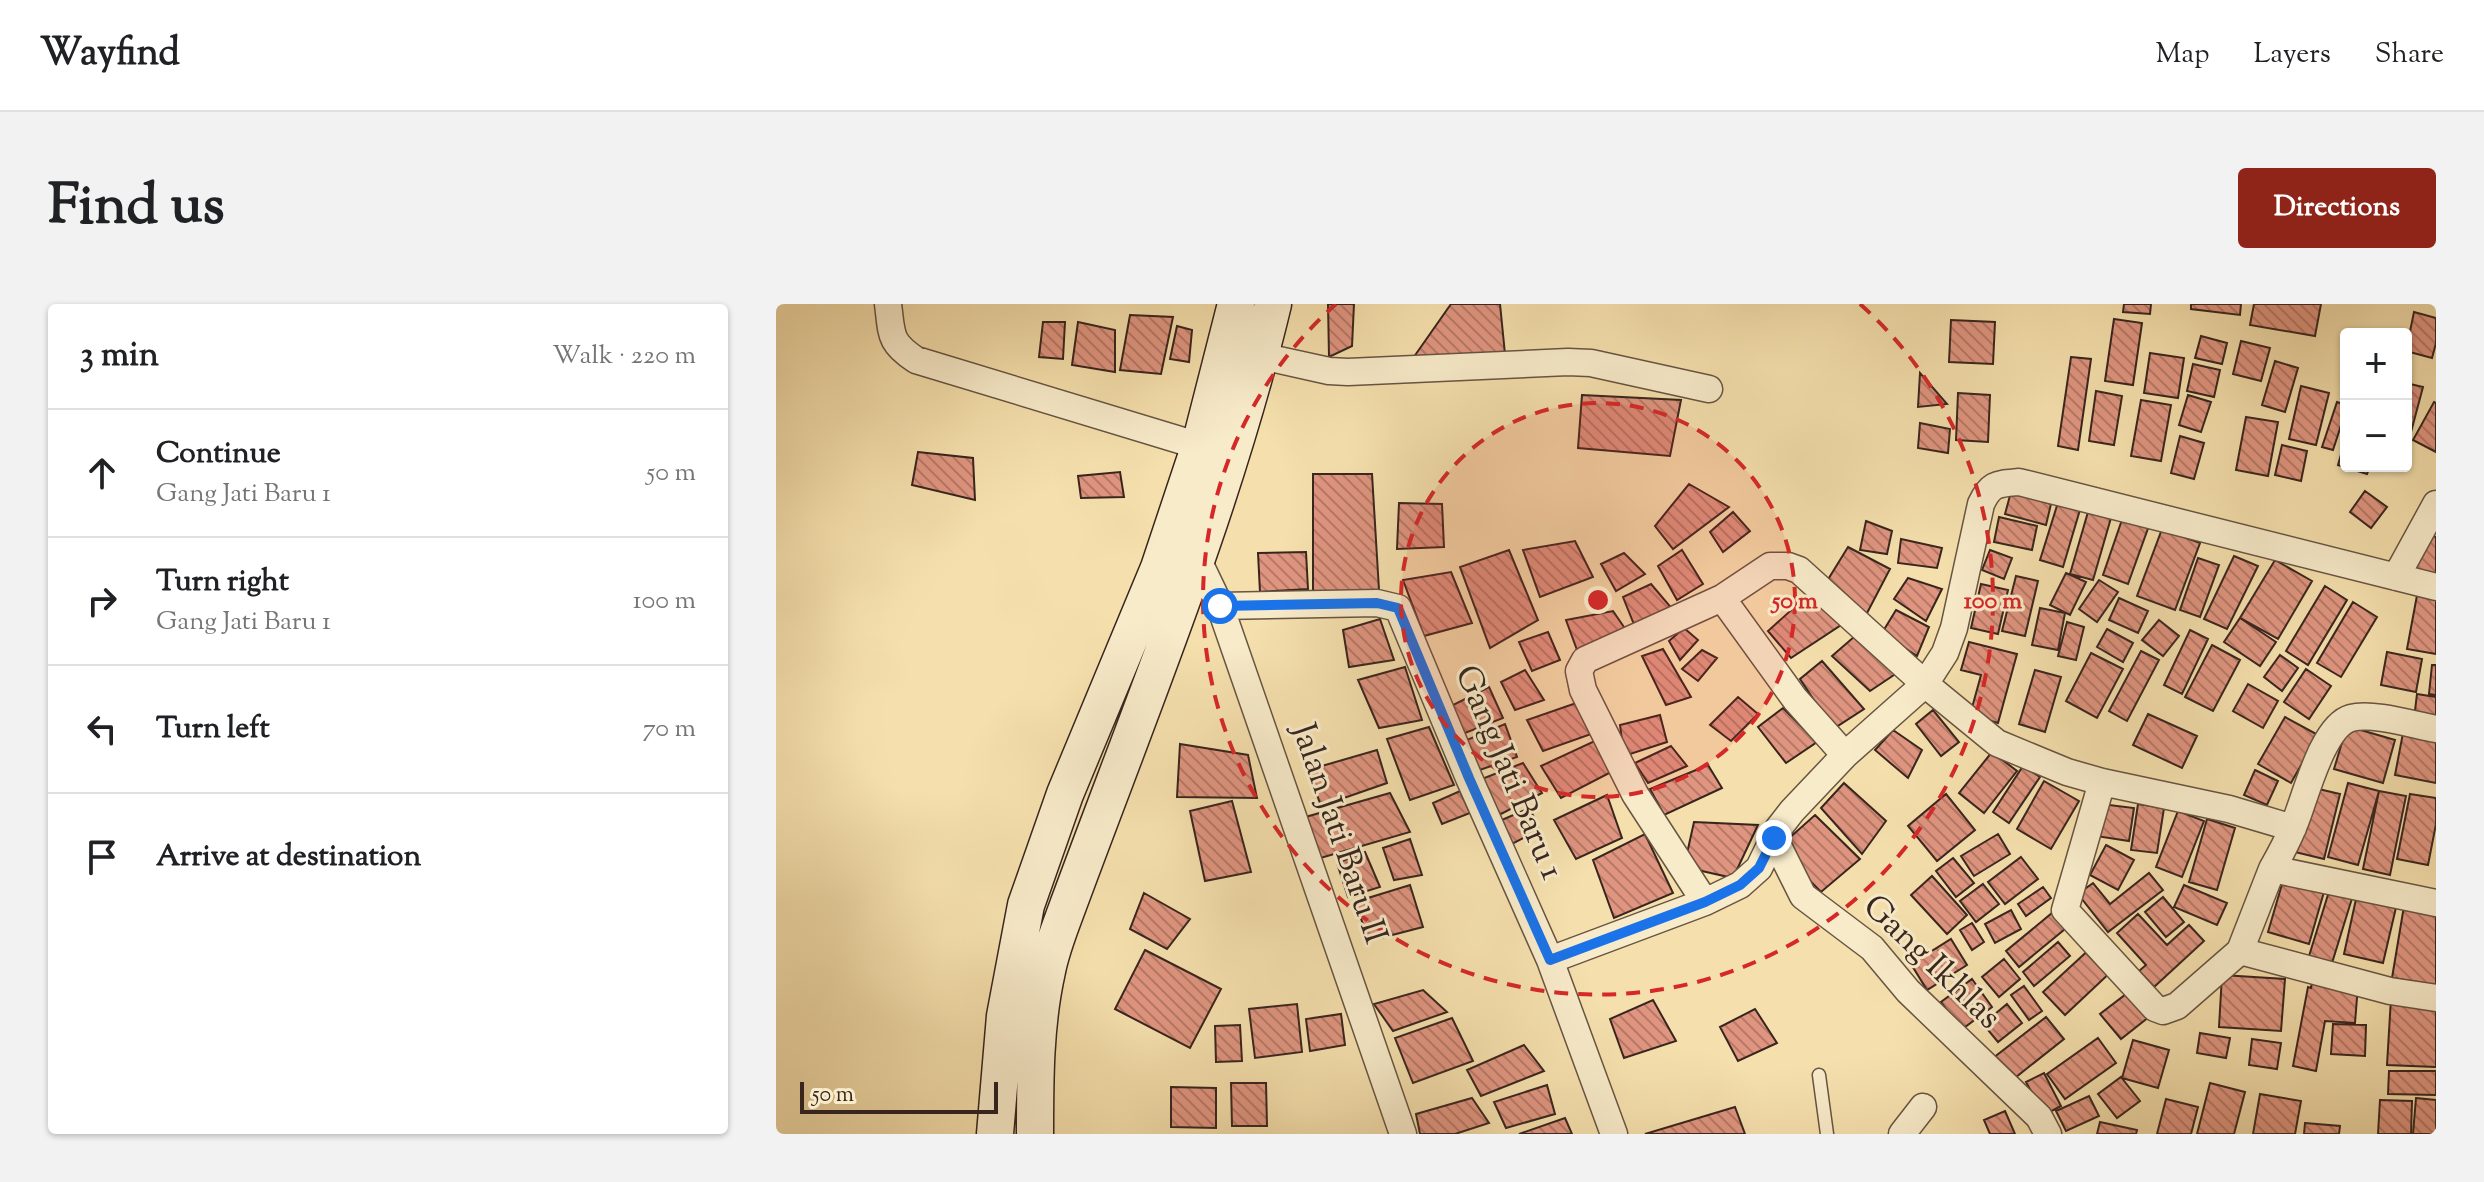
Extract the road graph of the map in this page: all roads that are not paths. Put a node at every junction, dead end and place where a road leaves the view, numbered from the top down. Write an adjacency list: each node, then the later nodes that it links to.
1 (888, 304): 6 (street)
2 (1236, 304): 6 (main road)
3 (1273, 304): 4 (main road)
4 (1261, 356): 5 (street); 6 (main road)
5 (1709, 389)
6 (1215, 451): 8 (main road); 17 (main road)
7 (2436, 504): 9 (street)
8 (1198, 560): 12 (street, Jalan Jati Baru II); 18 (main road)
9 (2396, 577): 10 (street); 13 (street)
10 (2436, 587)
11 (1722, 598): 13 (street); 15 (street); 22 (street)
12 (1220, 606): 25 (street, Gang Jati Baru 1); 31 (street, Jalan Jati Baru II)
13 (1925, 684): 15 (street); 16 (street)
14 (2436, 729): 19 (street)
15 (1845, 755): 20 (street)
16 (2102, 782): 19 (street); 24 (street)
17 (1065, 794): 18 (main road); 29 (main road)
18 (1102, 813): 30 (main road)
19 (2293, 828): 21 (street)
20 (1774, 838): 22 (street); 35 (street, Gang Ikhlas)
21 (2272, 869): 23 (street); 24 (street)
22 (1705, 902): 25 (street)
23 (2436, 903)
24 (2240, 951): 26 (street)
25 (1550, 960): 32 (street, Gang Jati Baru 1)
26 (2436, 998)
27 (1819, 1075): 33 (lane)
28 (1923, 1107): 34 (street)
29 (995, 1131): 30 (main road)
30 (1035, 1132)
31 (1403, 1134)
32 (1614, 1134)
33 (1827, 1134)
34 (1902, 1134)
35 (2048, 1134)

